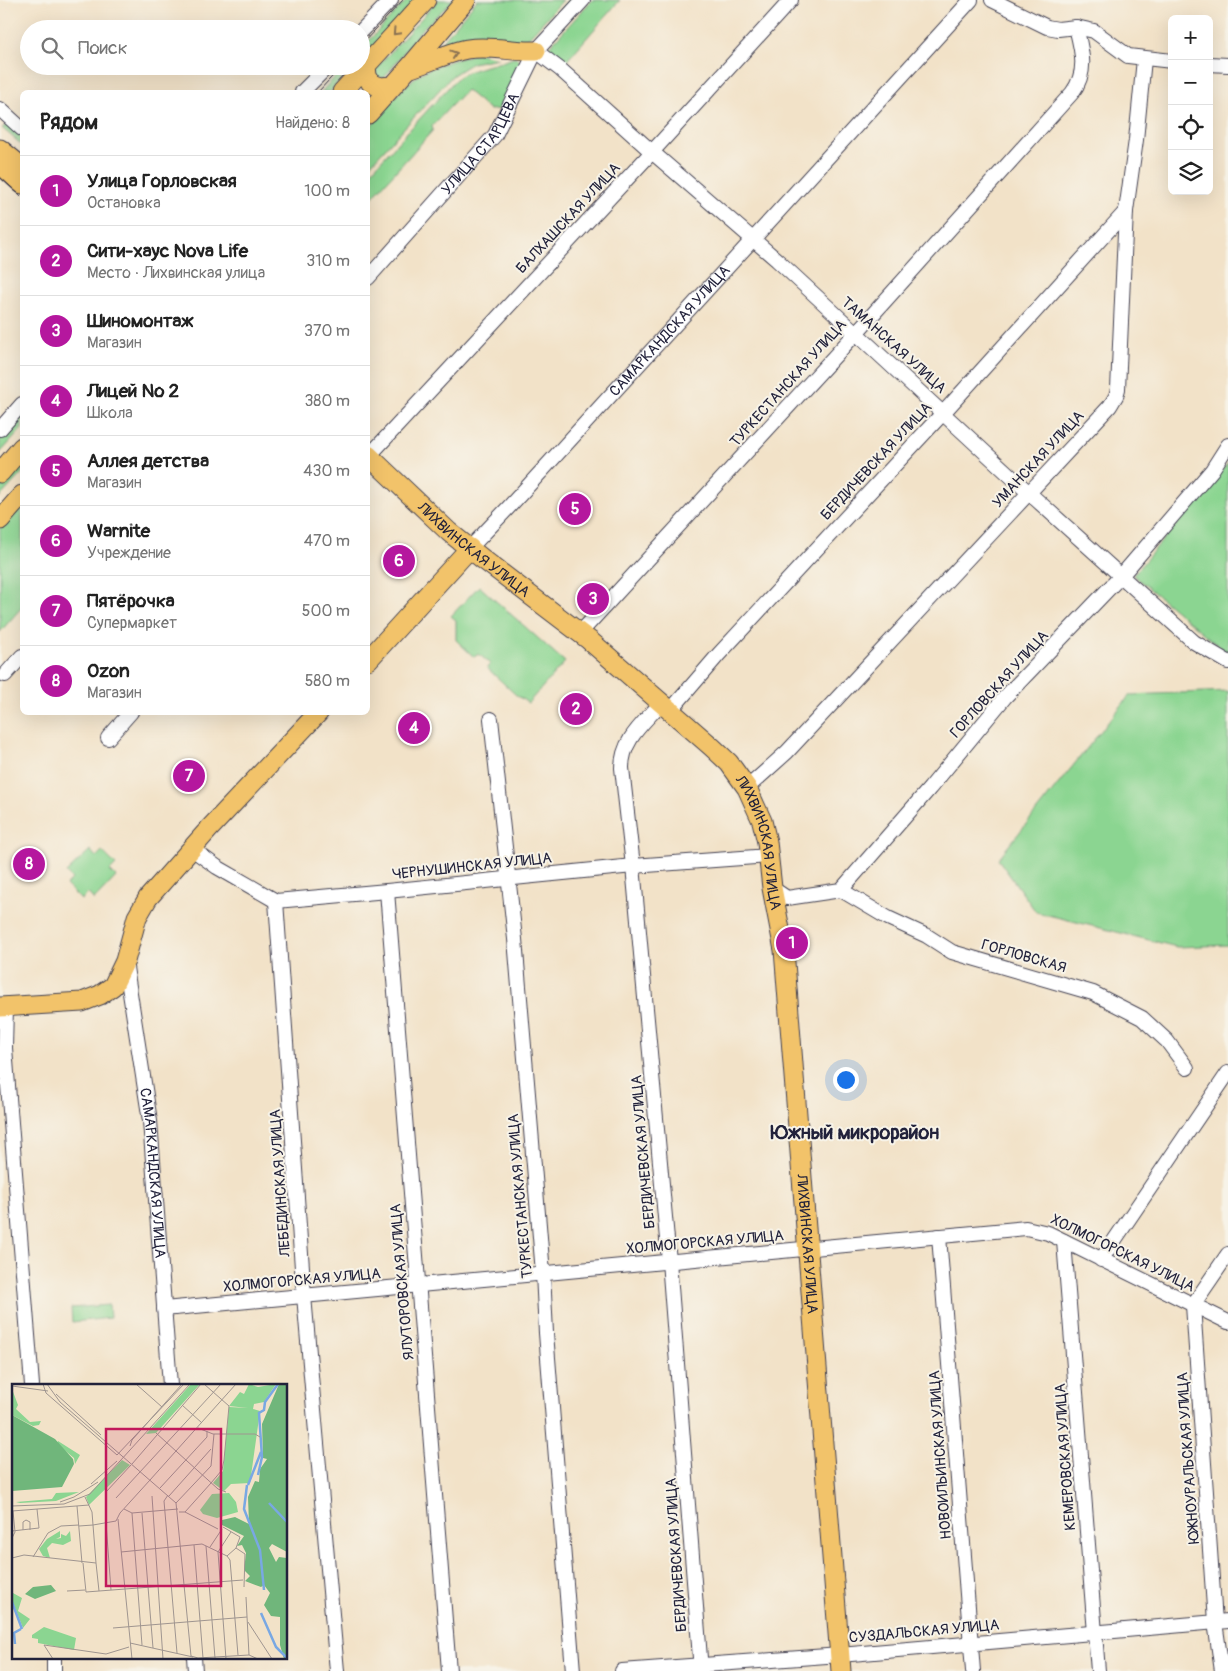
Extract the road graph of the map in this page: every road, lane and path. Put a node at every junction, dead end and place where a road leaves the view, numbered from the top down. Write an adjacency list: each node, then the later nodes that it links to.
1 (391, 0): 8 (street)
2 (426, 0): 12 (main road, one-way to 12)
3 (466, 0): 16 (main road)
4 (583, 0): 10 (street, УЛИЦА СТАРЦЕВА)
5 (792, 0): 27 (street, БАЛХАШСКАЯ УЛИЦА)
6 (971, 0): 32 (street, САМАРКАНДСКАЯ УЛИЦА)
7 (992, 0): 9 (street)
8 (370, 22)
9 (1076, 27): 11 (street); 34 (street, ТУРКЕСТАНСКАЯ УЛИЦА)
10 (536, 51): 16 (main road, one-way to 10); 27 (street, ТАМАНСКАЯ УЛИЦА); 33 (street, УЛИЦА СТАРЦЕВА)
11 (1144, 59): 13 (street); 31 (street, УМАНСКАЯ УЛИЦА)
12 (370, 61)
13 (1168, 61)
14 (1213, 64): 15 (street)
15 (1228, 66)
16 (408, 70): 20 (main road)
17 (319, 75): 21 (street)
18 (357, 75): 22 (main road)
19 (367, 75): 20 (main road)
20 (392, 86): 24 (main road)
21 (304, 90)
22 (344, 90)
23 (0, 109): 25 (street)
24 (370, 112)
25 (20, 127)
26 (0, 150): 29 (main road)
27 (652, 152): 32 (street, ТАМАНСКАЯ УЛИЦА); 40 (street, БАЛХАШСКАЯ УЛИЦА)
28 (0, 164): 30 (main road)
29 (20, 165)
30 (20, 182)
31 (1126, 211): 36 (street, БЕРДИЧЕВСКАЯ УЛИЦА); 43 (street, УМАНСКАЯ УЛИЦА)
32 (753, 239): 34 (street, ТАМАНСКАЯ УЛИЦА); 46 (street, САМАРКАНДСКАЯ УЛИЦА)
33 (370, 276)
34 (856, 333): 36 (street, ТАМАНСКАЯ УЛИЦА); 48 (street, ТУРКЕСТАНСКАЯ УЛИЦА)
35 (20, 406): 37 (street)
36 (944, 412): 43 (street, ТАМАНСКАЯ УЛИЦА); 53 (street, БЕРДИЧЕВСКАЯ УЛИЦА)
37 (0, 429)
38 (1228, 445): 47 (street, ГОРЛОВСКАЯ УЛИЦА)
39 (20, 450): 42 (main road)
40 (370, 454)
41 (370, 458): 46 (main road, ЛИХВИНСКАЯ УЛИЦА)
42 (0, 473)
43 (1029, 493): 47 (street, ТАМАНСКАЯ УЛИЦА); 58 (street, УМАНСКАЯ УЛИЦА)
44 (20, 497): 45 (main road)
45 (0, 520)
46 (470, 548): 48 (main road, ЛИХВИНСКАЯ УЛИЦА); 50 (main road, САМАРКАНДСКАЯ УЛИЦА)
47 (1121, 576): 51 (street, ТАМАНСКАЯ УЛИЦА); 64 (street, ГОРЛОВСКАЯ УЛИЦА)
48 (580, 633): 53 (main road, ЛИХВИНСКАЯ УЛИЦА)
49 (20, 658): 52 (street)
50 (370, 658)
51 (1228, 662)
52 (5, 675)
53 (666, 707): 58 (main road, ЛИХВИНСКАЯ УЛИЦА); 61 (street, БЕРДИЧЕВСКАЯ УЛИЦА)
54 (128, 715): 57 (street)
55 (316, 715): 59 (main road)
56 (491, 719): 62 (street, ТУРКЕСТАНСКАЯ УЛИЦА)
57 (108, 738)
58 (747, 788): 60 (main road, ЛИХВИНСКАЯ УЛИЦА)
59 (192, 849): 66 (street); 67 (main road)
60 (769, 856): 61 (street, ЧЕРНУШИНСКАЯ УЛИЦА); 63 (main road, ЛИХВИНСКАЯ УЛИЦА)
61 (633, 866): 62 (street, ЧЕРНУШИНСКАЯ УЛИЦА); 76 (street, БЕРДИЧЕВСКАЯ УЛИЦА)
62 (508, 878): 65 (street, ЧЕРНУШИНСКАЯ УЛИЦА); 77 (street, ТУРКЕСТАНСКАЯ УЛИЦА)
63 (772, 888): 64 (street); 73 (main road, ЛИХВИНСКАЯ УЛИЦА)
64 (840, 890): 69 (street, ГОРЛОВСКАЯ)
65 (387, 891): 66 (street, ЧЕРНУШИНСКАЯ УЛИЦА); 78 (street, ЯЛУТОРОВСКАЯ УЛИЦА)
66 (276, 901): 79 (street, ЛЕБЕДИНСКАЯ УЛИЦА)
67 (125, 961): 68 (main road); 81 (street, САМАРКАНДСКАЯ УЛИЦА)
68 (3, 1007): 83 (street)
69 (1187, 1068)
70 (1228, 1073): 75 (street)
71 (939, 1236): 72 (street, ХОЛМОГОРСКАЯ УЛИЦА); 73 (street, ХОЛМОГОРСКАЯ УЛИЦА); 87 (street, НОВОИЛЬИНСКАЯ УЛИЦА)
72 (1064, 1241): 75 (street, ХОЛМОГОРСКАЯ УЛИЦА); 86 (street, КЕМЕРОВСКАЯ УЛИЦА)
73 (807, 1248): 76 (street, ХОЛМОГОРСКАЯ УЛИЦА); 90 (main road, ЛИХВИНСКАЯ УЛИЦА)
74 (1228, 1254): 80 (street)
75 (1101, 1260): 80 (street, ХОЛМОГОРСКАЯ УЛИЦА)
76 (669, 1261): 77 (street, ХОЛМОГОРСКАЯ УЛИЦА); 91 (street, БЕРДИЧЕВСКАЯ УЛИЦА)
77 (543, 1273): 78 (street, ХОЛМОГОРСКАЯ УЛИЦА); 96 (street, ТУРКЕСТАНСКАЯ УЛИЦА)
78 (419, 1285): 79 (street, ХОЛМОГОРСКАЯ УЛИЦА); 95 (street, ЯЛУТОРОВСКАЯ УЛИЦА)
79 (304, 1296): 81 (street, ХОЛМОГОРСКАЯ УЛИЦА); 94 (street, ЛЕБЕДИНСКАЯ УЛИЦА)
80 (1193, 1305): 82 (street, ХОЛМОГОРСКАЯ УЛИЦА); 85 (street, ЮЖНОУРАЛЬСКАЯ УЛИЦА)
81 (164, 1309): 84 (street, САМАРКАНДСКАЯ УЛИЦА)
82 (1228, 1322)
83 (32, 1384)
84 (170, 1384)
85 (1222, 1622): 86 (street, СУЗДАЛЬСКАЯ УЛИЦА); 100 (street, ЮЖНОУРАЛЬСКАЯ УЛИЦА)
86 (1094, 1632): 87 (street, СУЗДАЛЬСКАЯ УЛИЦА); 99 (street, КЕМЕРОВСКАЯ УЛИЦА)
87 (971, 1642): 90 (street, СУЗДАЛЬСКАЯ УЛИЦА); 98 (street, НОВОИЛЬИНСКАЯ УЛИЦА)
88 (54, 1658): 92 (street)
89 (194, 1658): 93 (street)
90 (840, 1663): 91 (street, СУЗДАЛЬСКАЯ УЛИЦА)
91 (701, 1668): 97 (street, СУЗДАЛЬСКАЯ УЛИЦА)
92 (54, 1671)
93 (195, 1671)
94 (337, 1671)
95 (449, 1671)
96 (573, 1671)
97 (622, 1671)
98 (973, 1671)
99 (1098, 1671)
100 (1222, 1671)

